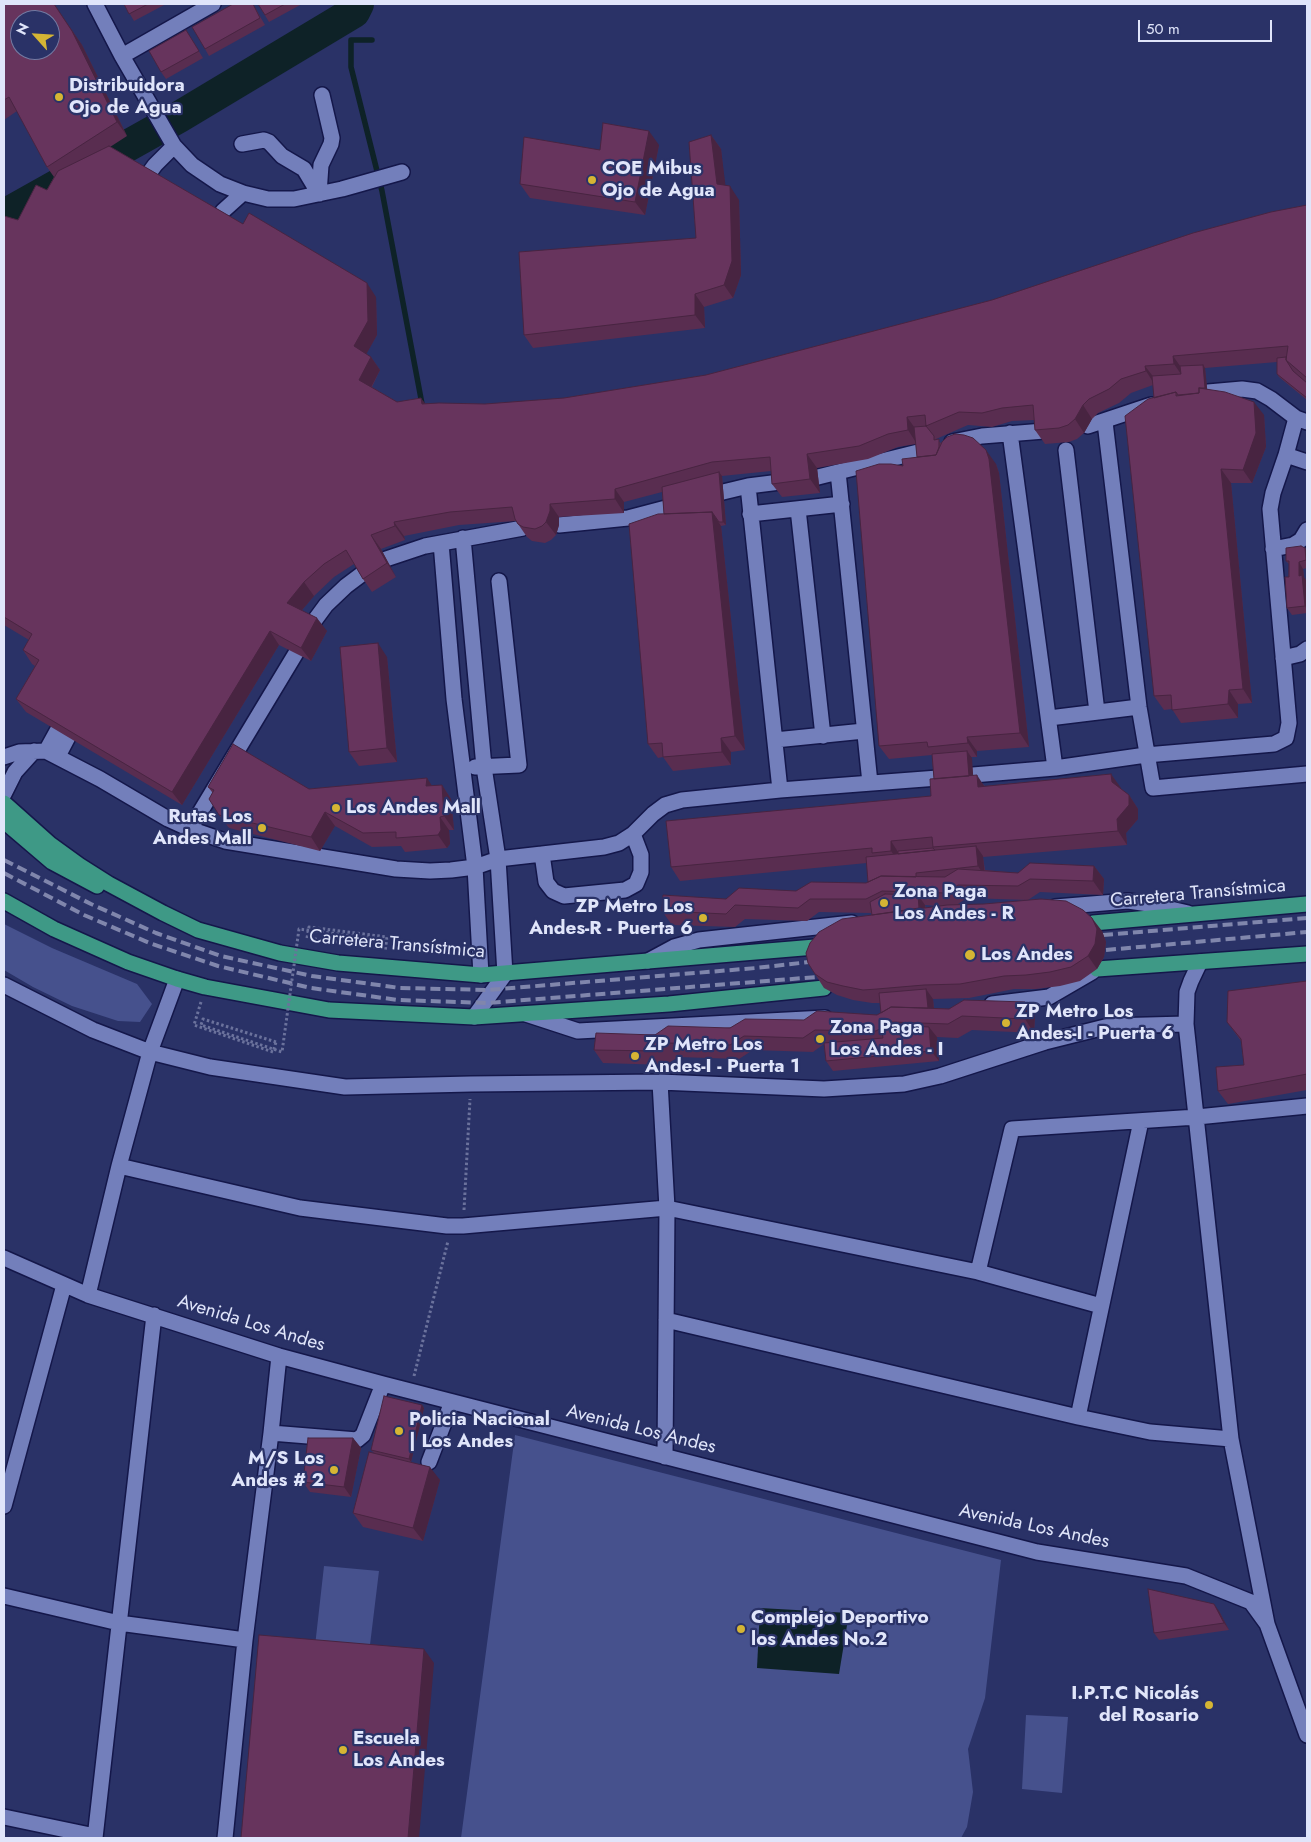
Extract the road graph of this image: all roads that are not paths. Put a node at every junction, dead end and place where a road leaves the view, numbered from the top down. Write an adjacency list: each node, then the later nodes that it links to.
1 (95, 4): 3 (street)
2 (213, 4): 3 (street)
3 (122, 56): 5 (street)
4 (322, 95): 11 (street)
5 (171, 140): 8 (street); 9 (street)
6 (242, 144): 11 (street)
7 (399, 173): 11 (street)
8 (147, 176)
9 (220, 184): 10 (street); 10 (street)
10 (243, 193): 11 (street)
11 (319, 194)
12 (1208, 392): 14 (street)
13 (1157, 403): 15 (street)
14 (1301, 420): 22 (street)
15 (1105, 422): 16 (street); 46 (street)
16 (1088, 426)
17 (1044, 431): 18 (street)
18 (1010, 434): 19 (street); 48 (street)
19 (941, 446)
20 (1066, 450): 47 (street)
21 (918, 452): 24 (street)
22 (1286, 455): 23 (street); 38 (street)
23 (1307, 462)
24 (838, 472): 25 (street); 29 (street)
25 (818, 477)
26 (780, 482): 27 (street)
27 (748, 486): 28 (street); 32 (street)
28 (723, 492)
29 (842, 504): 31 (street); 49 (street)
30 (666, 508): 33 (street)
31 (798, 509): 32 (street); 51 (street)
32 (750, 514): 52 (street)
33 (559, 525)
34 (523, 528): 36 (street)
35 (1307, 530): 38 (street)
36 (463, 538): 37 (street); 56 (street)
37 (441, 543): 39 (street); 57 (street)
38 (1272, 548): 45 (street)
39 (386, 559)
40 (362, 574): 42 (street)
41 (498, 581): 56 (street)
42 (312, 624)
43 (1307, 649): 45 (street)
44 (296, 653): 67 (street)
45 (1283, 658): 54 (street)
46 (1139, 708): 47 (street); 54 (street)
47 (1097, 712): 48 (street)
48 (1049, 718): 58 (street)
49 (864, 732): 51 (street); 62 (street)
50 (63, 734): 53 (street)
51 (823, 736): 52 (street)
52 (775, 740): 63 (street)
53 (46, 752): 55 (street); 64 (street); 67 (street)
54 (1146, 755): 58 (street); 59 (street)
55 (4, 757)
56 (484, 767): 57 (street); 70 (street)
57 (462, 768): 71 (street)
58 (1055, 768): 60 (street)
59 (1307, 774)
60 (973, 775)
61 (938, 778): 62 (street)
62 (870, 783): 63 (street)
63 (780, 790): 68 (street)
64 (4, 794)
65 (4, 803): 76 (main road, Carretera Transístmica)
66 (4, 821): 76 (main road)
67 (190, 829): 71 (street)
68 (632, 834): 69 (street); 69 (street)
69 (542, 854): 70 (street)
70 (498, 859): 71 (street); 86 (street)
71 (475, 867): 87 (street)
72 (4, 897): 80 (main road)
73 (4, 901): 80 (main road)
74 (1307, 904): 77 (main road, Carretera Transístmica)
75 (1042, 908): 77 (street)
76 (156, 910): 87 (main road, Carretera Transístmica)
77 (1192, 914): 79 (main road, Carretera Transístmica)
78 (869, 921): 83 (street)
79 (1093, 923)
80 (54, 930): 88 (main road)
81 (829, 946): 83 (main road, Carretera Transístmica)
82 (1307, 954): 84 (main road)
83 (648, 961): 86 (main road, Carretera Transístmica)
84 (1200, 962): 85 (main road); 95 (street)
85 (1097, 969): 91 (street)
86 (505, 974): 87 (main road, Carretera Transístmica); 93 (street)
87 (481, 975)
88 (178, 979): 93 (main road); 96 (street)
89 (4, 985): 96 (street)
90 (824, 988): 92 (main road)
91 (973, 1006)
92 (525, 1013): 93 (main road); 94 (street)
93 (474, 1017)
94 (836, 1018)
95 (1186, 1024): 97 (street); 99 (street)
96 (150, 1052): 97 (street); 101 (street)
97 (660, 1082): 102 (street)
98 (1307, 1106): 99 (street)
99 (1197, 1117): 100 (street); 115 (street)
100 (1141, 1120): 104 (street); 107 (street)
101 (119, 1166): 102 (street); 106 (street)
102 (667, 1208): 104 (street); 109 (street)
103 (4, 1258): 105 (street, Avenida Los Andes)
104 (978, 1272): 107 (street)
105 (64, 1285): 106 (street, Avenida Los Andes); 118 (street)
106 (88, 1295): 108 (street, Avenida Los Andes)
107 (1101, 1306): 113 (street)
108 (154, 1315): 110 (street, Avenida Los Andes); 120 (street)
109 (666, 1320): 113 (street); 116 (street)
110 (279, 1356): 111 (street, Avenida Los Andes); 114 (street)
111 (383, 1384): 112 (street, Avenida Los Andes); 114 (street)
112 (452, 1402): 116 (street, Avenida Los Andes); 117 (street)
113 (1078, 1417): 115 (street)
114 (271, 1433): 122 (street)
115 (1231, 1440): 121 (street)
116 (665, 1457): 121 (street, Avenida Los Andes)
117 (429, 1462)
118 (4, 1506)
119 (4, 1596): 120 (street)
120 (119, 1623): 122 (street); 125 (street)
121 (1267, 1624): 123 (street)
122 (245, 1640): 126 (street)
123 (1307, 1735)
124 (4, 1816): 125 (street)
125 (95, 1837)
126 (225, 1838)

